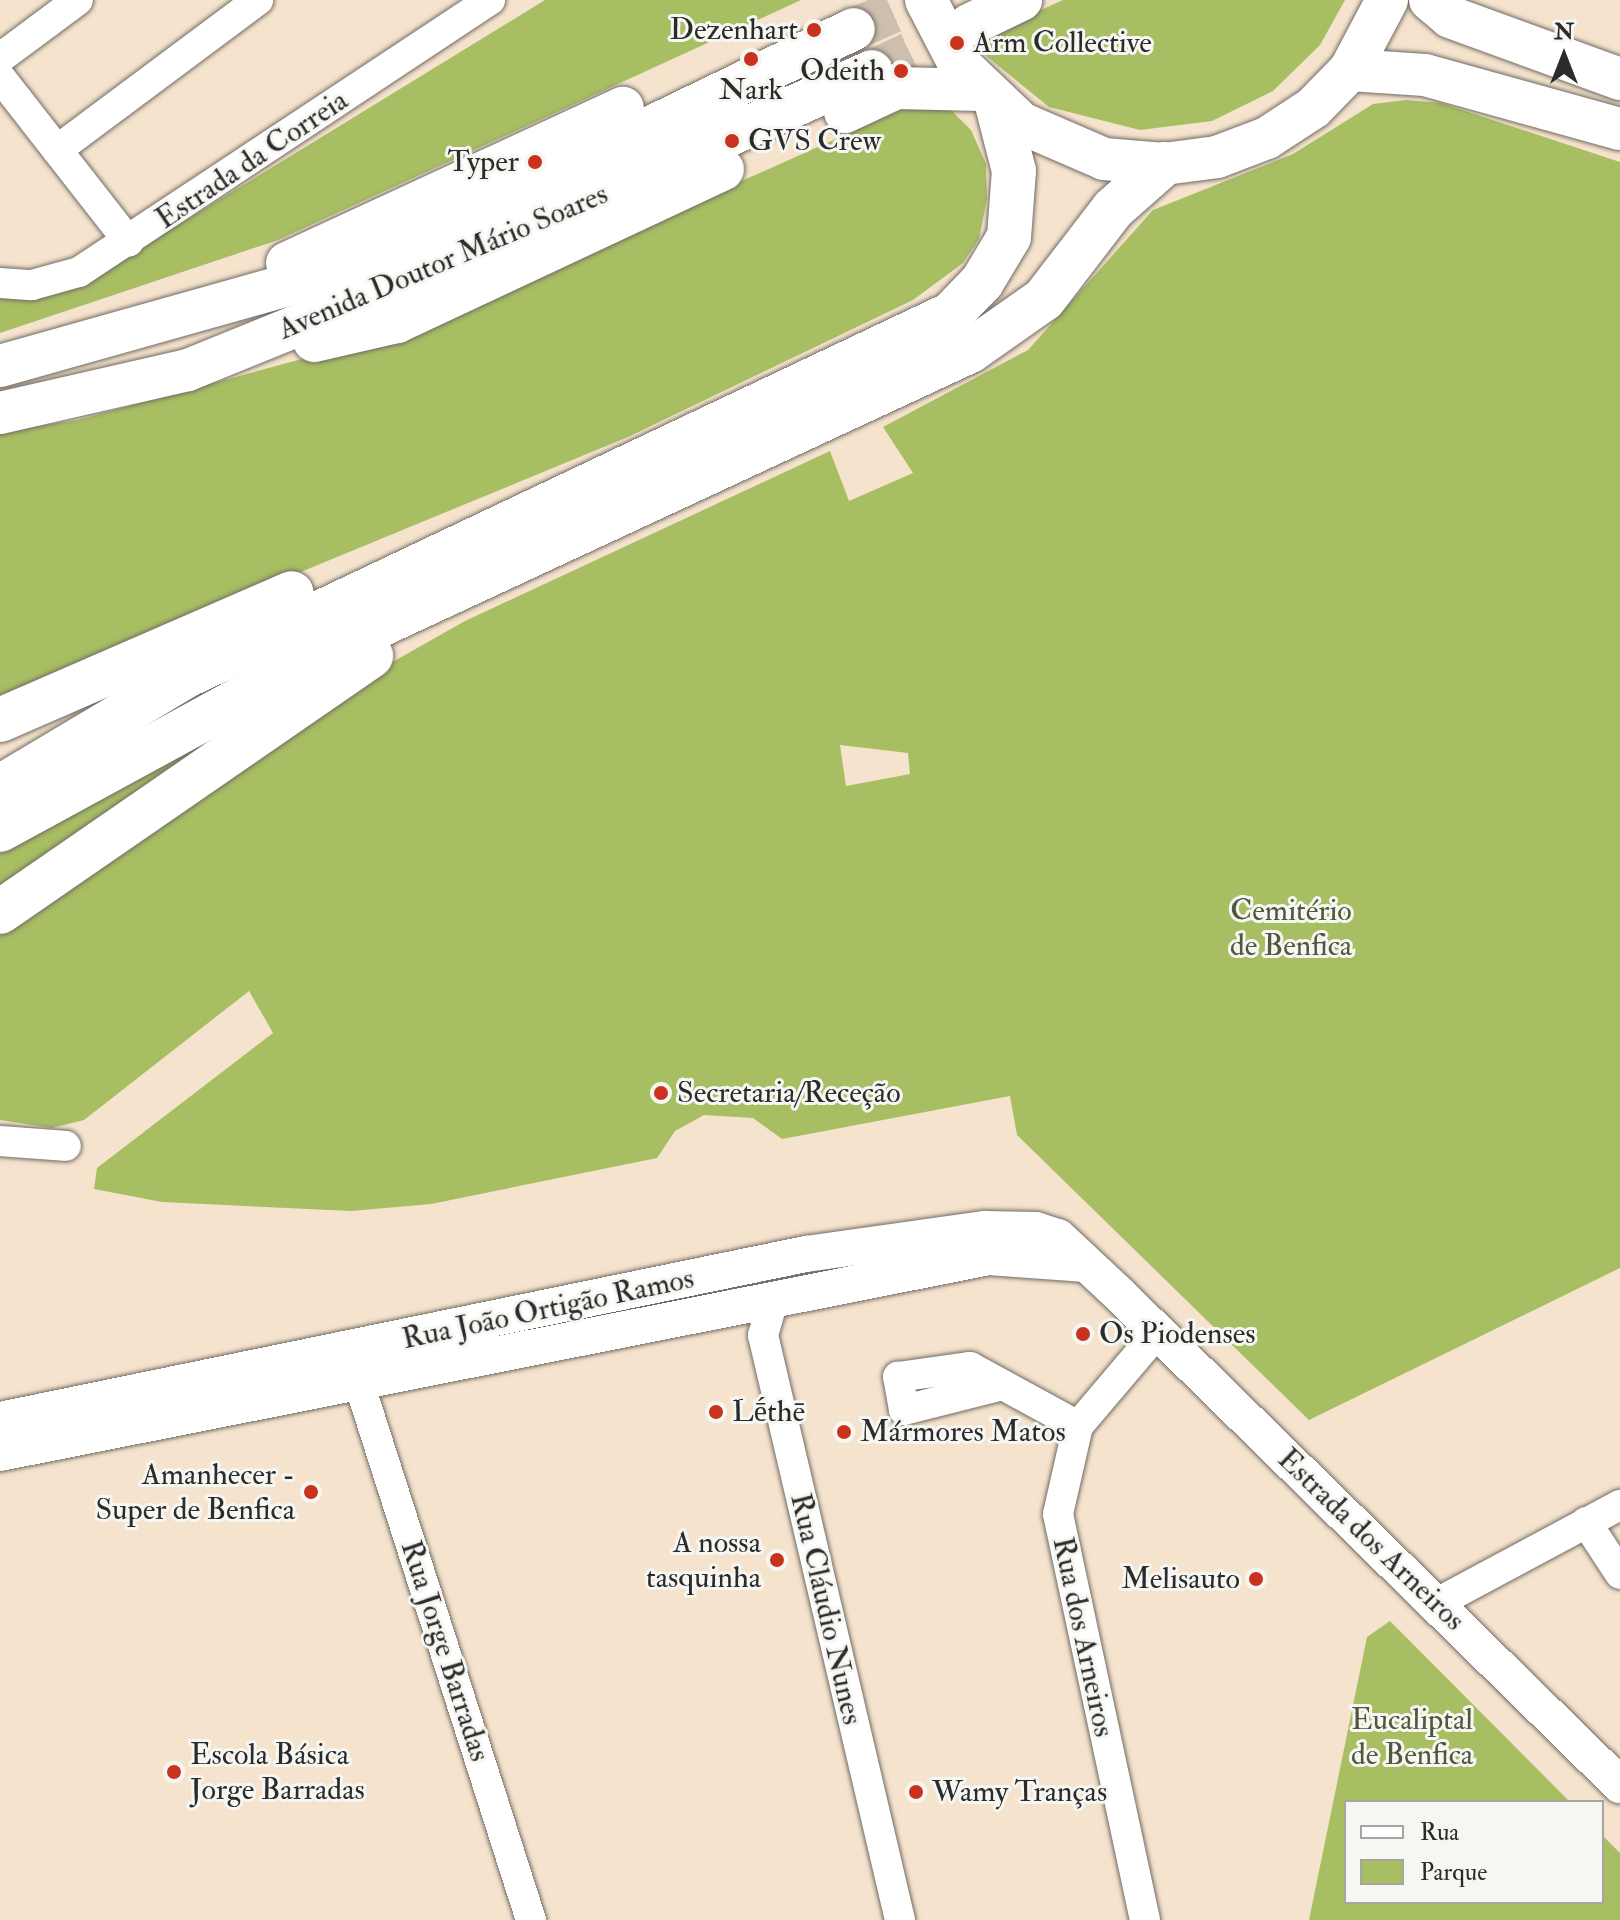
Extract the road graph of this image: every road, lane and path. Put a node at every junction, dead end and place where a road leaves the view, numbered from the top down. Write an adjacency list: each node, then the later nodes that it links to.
1 (78, 0): 10 (street)
2 (258, 0): 17 (street)
3 (490, 0): 19 (street, Estrada da Correia)
4 (926, 0): 15 (main road)
5 (1021, 0): 9 (main road)
6 (1387, 0): 11 (main road)
7 (1430, 0): 14 (main road)
8 (853, 14): 21 (main road)
9 (969, 25)
10 (0, 58)
11 (1350, 70): 16 (main road); 18 (main road)
12 (872, 71): 22 (main road, Avenida Doutor Mário Soares)
13 (0, 77): 17 (street)
14 (1620, 79)
15 (989, 97): 18 (main road); 22 (main road); 24 (highway)
16 (1620, 129)
17 (57, 150): 19 (street)
18 (1164, 164): 25 (highway)
19 (129, 242): 20 (street, Estrada da Correia)
20 (0, 283)
21 (0, 366)
22 (188, 370): 23 (main road, Avenida Doutor Mário Soares)
23 (0, 413)
24 (527, 509): 26 (highway); 27 (highway)
25 (536, 552): 28 (highway); 29 (highway)
26 (0, 720)
27 (0, 787)
28 (0, 830)
29 (0, 912)
30 (0, 1141): 31 (street)
31 (66, 1146)
32 (1087, 1265): 33 (street, Rua João Ortigão Ramos); 34 (street, Rua João Ortigão Ramos); 38 (street, Rua João Ortigão Ramos)
33 (1121, 1296): 35 (street, Estrada dos Arneiros)
34 (774, 1297): 36 (street, Rua João Ortigão Ramos); 47 (street, Rua Cláudio Nunes)
35 (1156, 1334): 39 (street); 44 (street, Estrada dos Arneiros)
36 (359, 1383): 40 (street, Rua João Ortigão Ramos); 46 (street, Rua Jorge Barradas)
37 (995, 1387): 39 (street)
38 (0, 1420)
39 (1078, 1426): 48 (street, Rua dos Arneiros)
40 (0, 1453)
41 (1620, 1505): 42 (street)
42 (1586, 1522): 43 (street); 44 (street)
43 (1620, 1574)
44 (1437, 1603): 45 (street, Estrada dos Arneiros)
45 (1620, 1785)
46 (531, 1920)
47 (900, 1920)
48 (1145, 1920)

